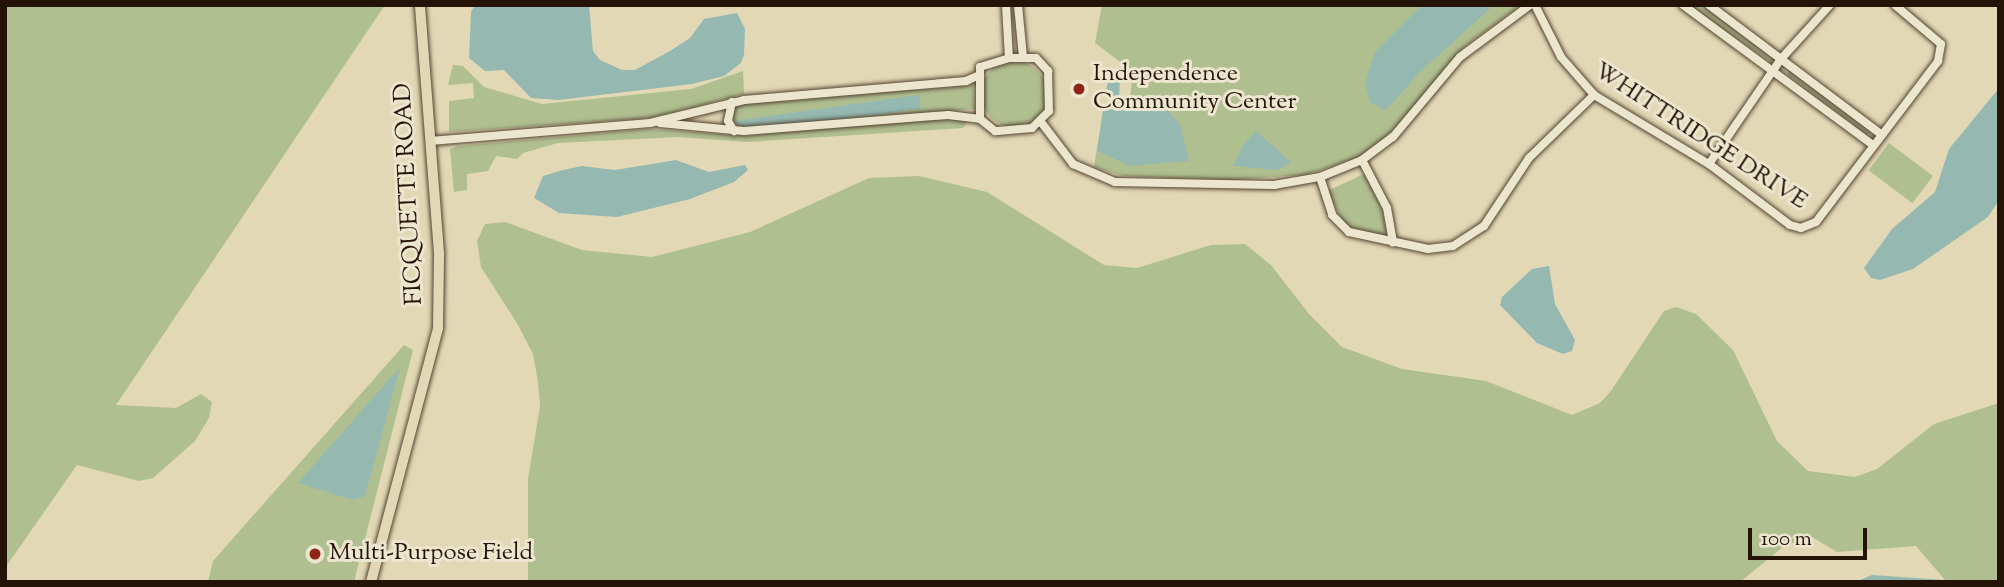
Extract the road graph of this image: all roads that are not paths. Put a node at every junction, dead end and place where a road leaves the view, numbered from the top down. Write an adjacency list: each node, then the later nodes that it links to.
1 (420, 5): 21 (main road, FICQUETTE ROAD)
2 (1006, 5): 10 (street)
3 (1018, 5): 9 (street)
4 (1532, 5): 14 (street, WHITTRIDGE DRIVE); 23 (street)
5 (1683, 5): 12 (street)
6 (1709, 5): 11 (street)
7 (1830, 5): 11 (street)
8 (1895, 5): 20 (street, WHITTRIDGE DRIVE)
9 (1023, 57): 10 (street); 17 (street)
10 (1009, 58): 13 (street)
11 (1781, 60): 12 (street); 20 (street)
12 (1774, 71): 22 (street); 24 (street)
13 (977, 76): 15 (street); 16 (street)
14 (1594, 95): 24 (street, WHITTRIDGE DRIVE); 26 (street)
15 (732, 102): 18 (street); 19 (street)
16 (980, 119): 17 (street); 19 (street)
17 (1041, 122): 25 (street)
18 (650, 123): 19 (street); 21 (street)
19 (734, 131)
20 (1882, 135): 22 (street, WHITTRIDGE DRIVE)
21 (430, 141): 27 (main road, FICQUETTE ROAD)
22 (1874, 146): 24 (street, WHITTRIDGE DRIVE)
23 (1362, 160): 25 (street); 26 (street)
24 (1709, 164)
25 (1320, 177): 26 (street)
26 (1393, 242)
27 (372, 582)

